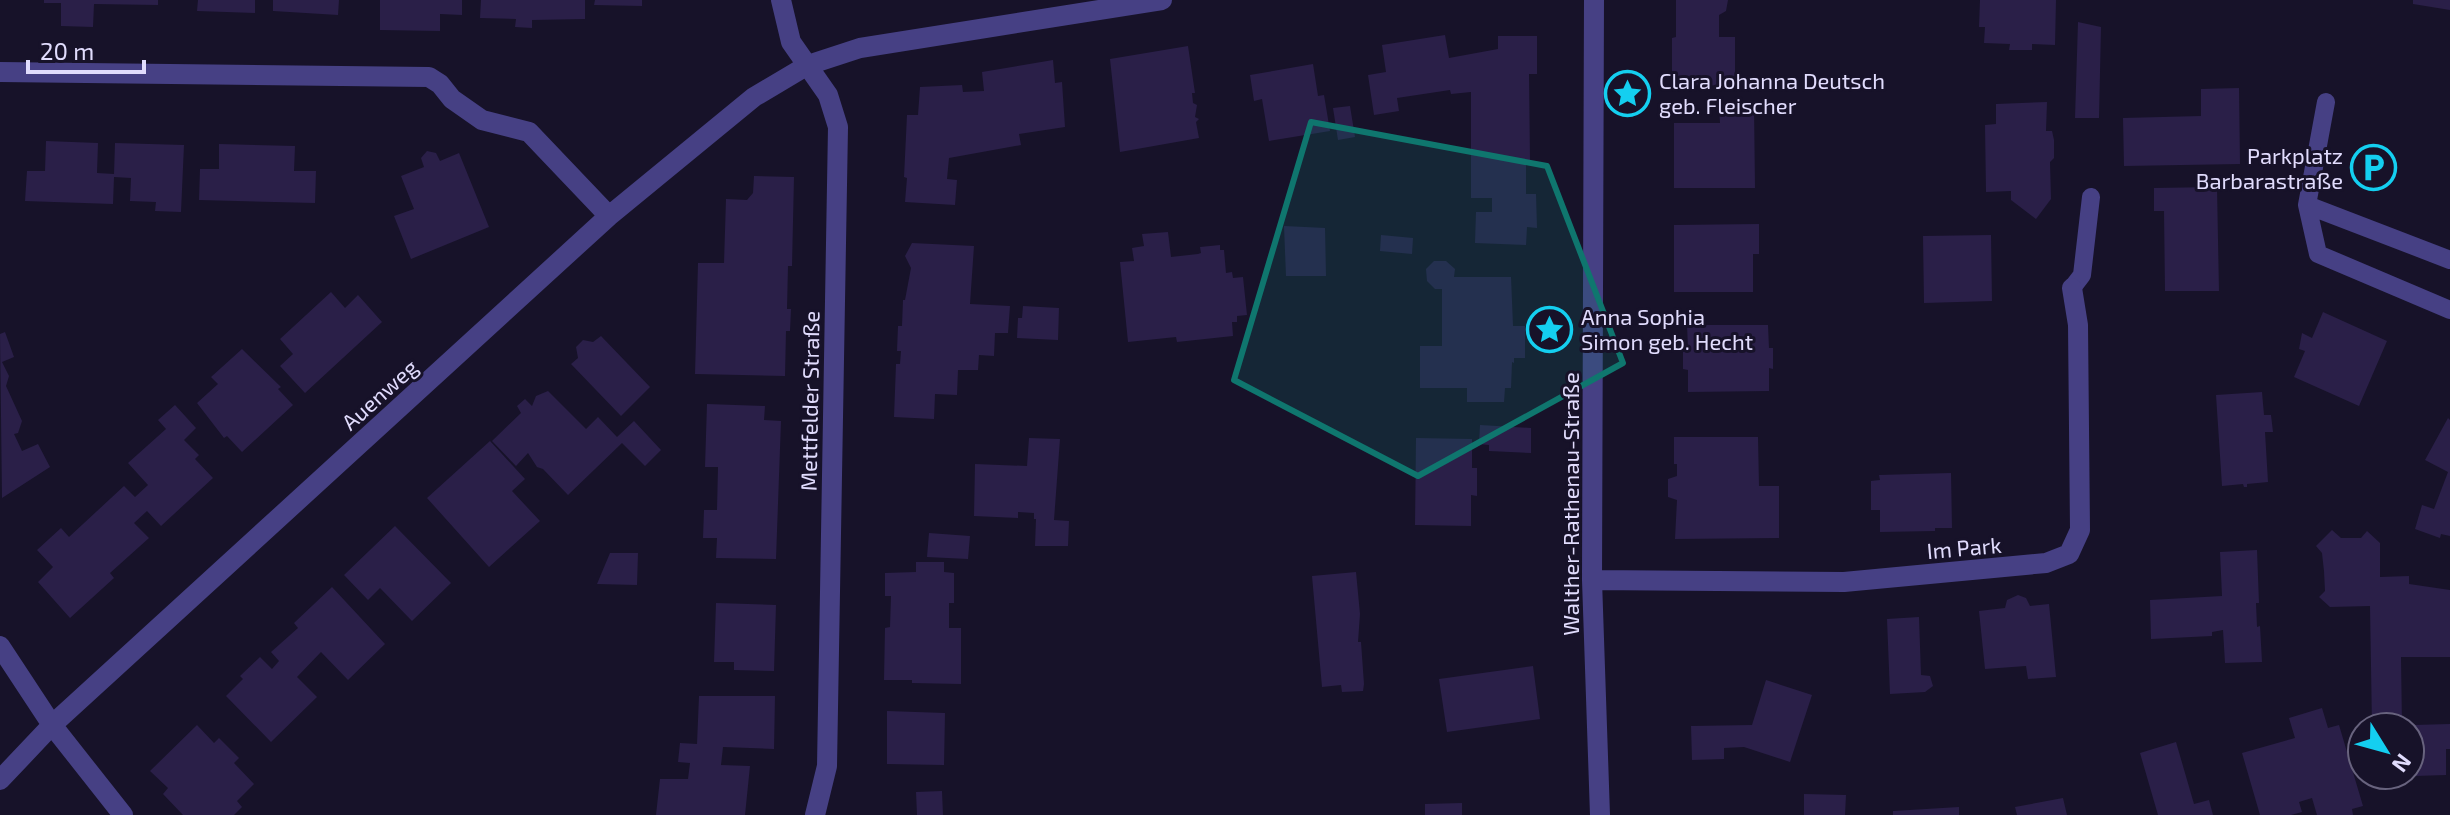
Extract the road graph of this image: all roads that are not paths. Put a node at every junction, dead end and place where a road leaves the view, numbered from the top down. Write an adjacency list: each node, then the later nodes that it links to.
1 (781, 0): 4 (street, Mettfelder Straße)
2 (1162, 0): 4 (street, Auenweg)
3 (1594, 0): 13 (street, Walther-Rathenau-Straße)
4 (808, 65): 9 (street, Auenweg); 18 (street, Mettfelder Straße)
5 (0, 72): 9 (street)
6 (2326, 102): 8 (lane)
7 (2091, 197): 11 (lane)
8 (2307, 205): 10 (lane); 12 (lane)
9 (609, 216): 15 (street, Auenweg)
10 (2450, 260)
11 (2072, 288): 13 (street, Im Park)
12 (2450, 310)
13 (1592, 580): 19 (street, Walther-Rathenau-Straße)
14 (0, 646): 15 (street)
15 (52, 725): 16 (street, Auenweg); 17 (street)
16 (0, 780)
17 (123, 815)
18 (815, 815)
19 (1600, 815)

